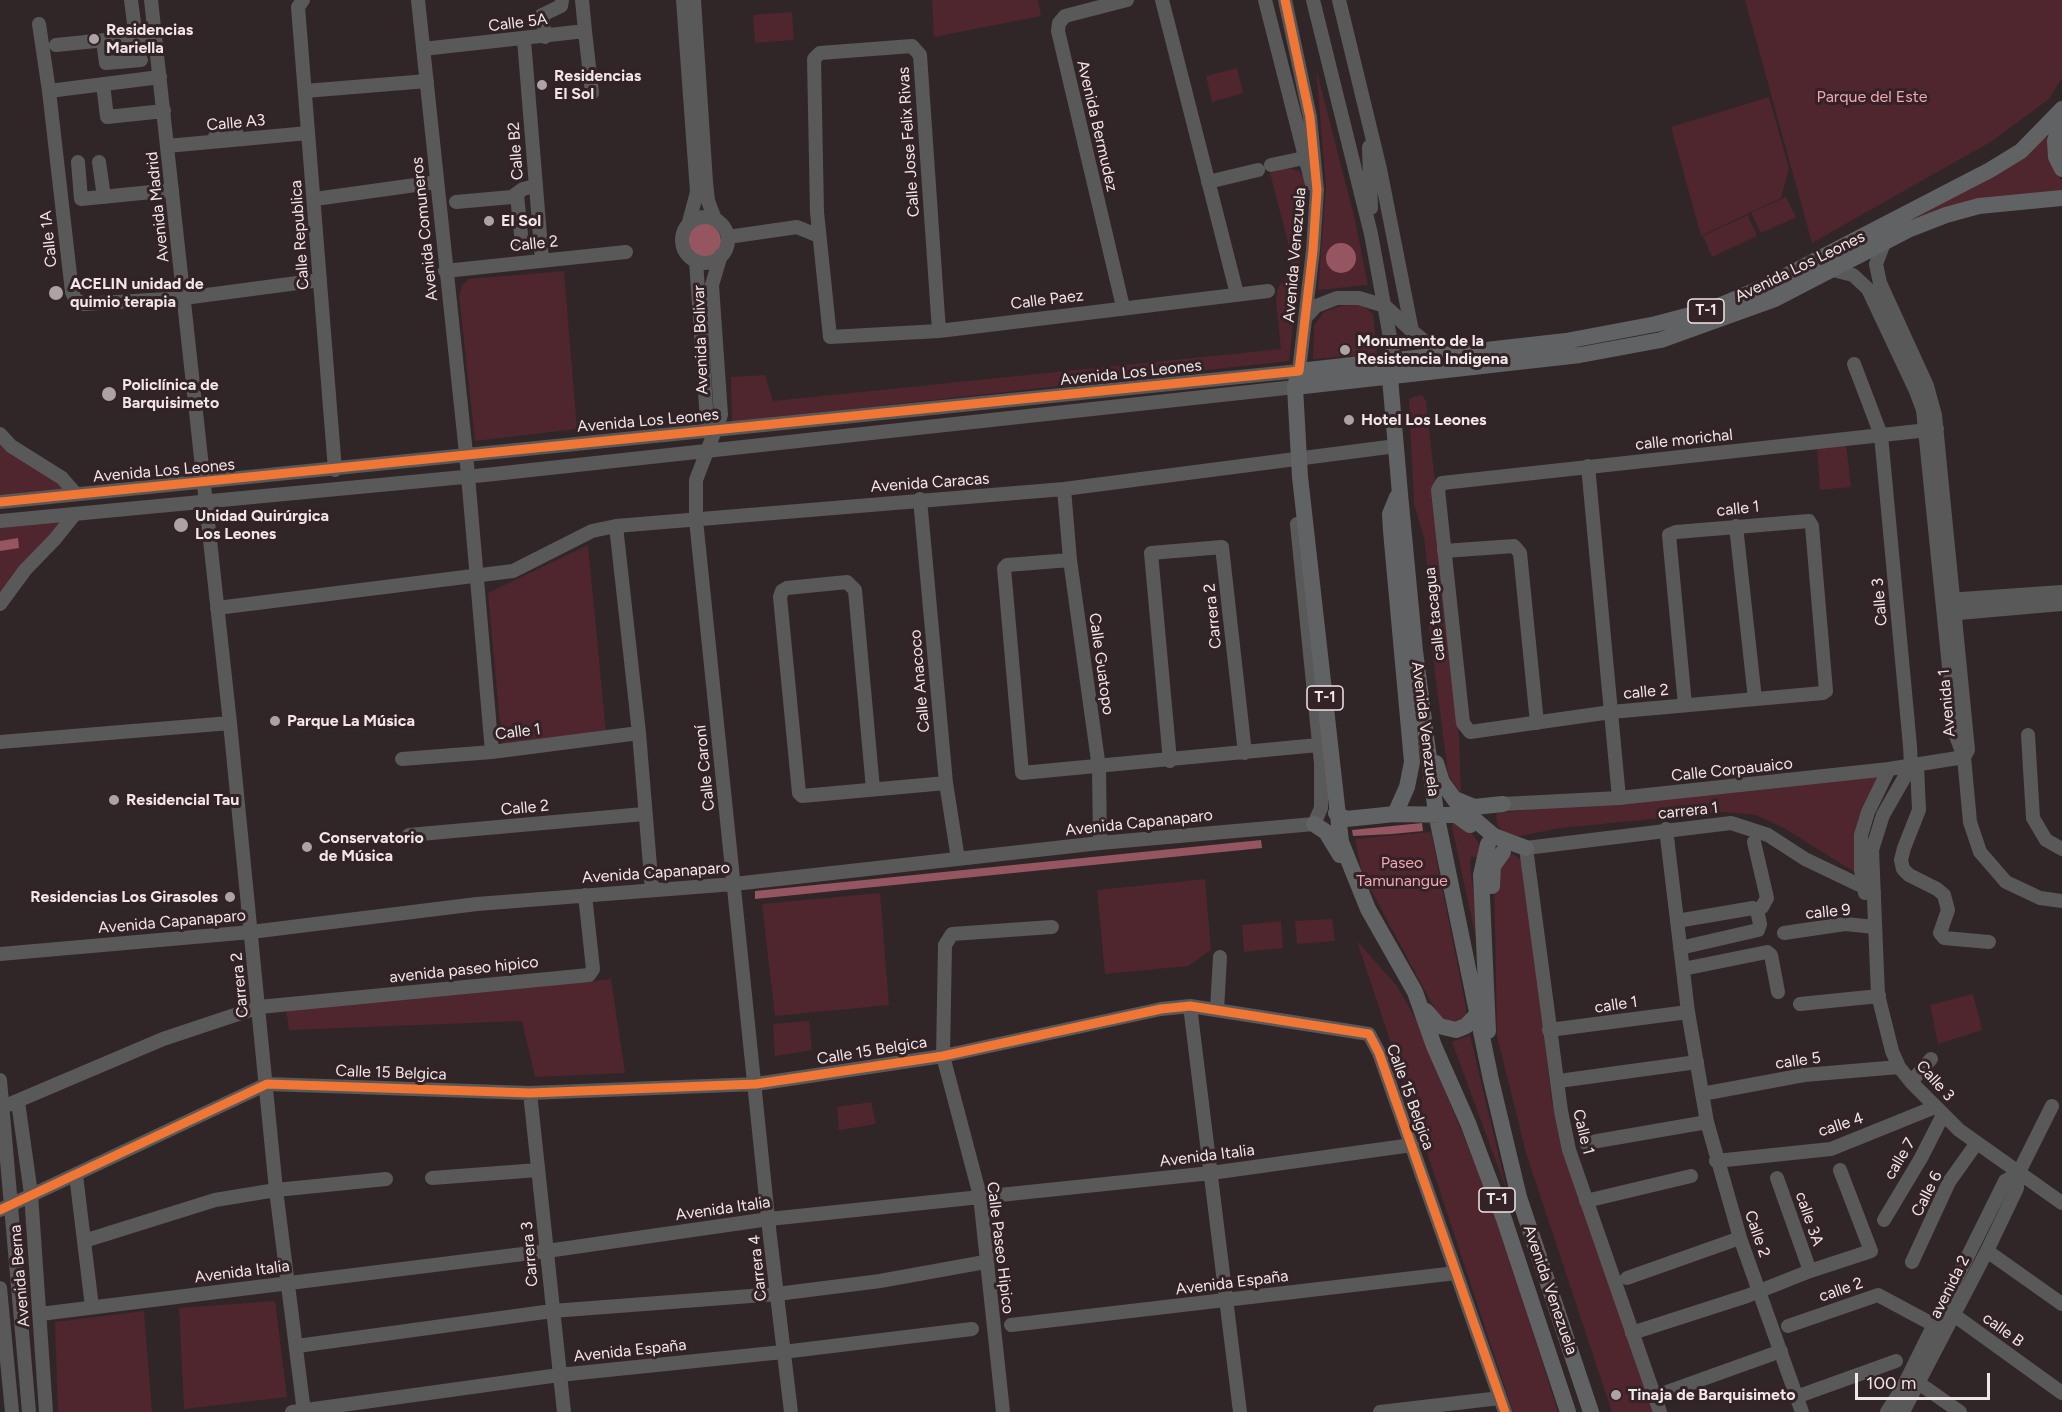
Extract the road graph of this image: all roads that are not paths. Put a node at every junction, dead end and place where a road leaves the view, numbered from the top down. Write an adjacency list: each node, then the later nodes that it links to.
1 (131, 0): 19 (street)
2 (151, 0): 17 (street, Avenida Madrid)
3 (303, 0): 28 (street, Calle Republica)
4 (418, 0): 23 (street, Avenida Comuneros)
5 (562, 0): 18 (street)
6 (582, 0): 16 (street)
7 (683, 0): 52 (street, Avenida Bolivar)
8 (694, 0): 51 (street)
9 (1127, 0): 70 (street, Avenida Bermudez)
10 (1162, 0): 41 (street)
11 (1265, 0): 36 (street, Avenida Venezuela)
12 (1285, 0): 44 (street, Avenida Venezuela)
13 (1312, 0): 54 (street, Avenida Venezuela)
14 (1339, 0): 33 (street)
15 (39, 24): 27 (street, Calle 1A)
16 (585, 31): 18 (street, Calle 5A); 29 (street)
17 (156, 35): 19 (street); 24 (street, Avenida Madrid)
18 (545, 37): 21 (street, Calle 5A)
19 (131, 38): 20 (street); 20 (street)
20 (103, 40): 22 (street)
21 (524, 40): 23 (street, Calle 5A); 42 (street, Calle B2)
22 (56, 45)
23 (423, 49): 25 (street, Avenida Comuneros)
24 (160, 77): 26 (street); 31 (street, Avenida Madrid)
25 (426, 81): 28 (street); 40 (street, Avenida Comuneros)
26 (103, 84): 27 (street); 31 (street)
27 (49, 91): 68 (street, Calle 1A)
28 (305, 92): 34 (street, Calle Republica)
29 (592, 93)
30 (2062, 109): 75 (main road, Avenida Los Leones / T-1)
31 (164, 111): 35 (street, Avenida Madrid)
32 (2062, 117): 39 (main road)
33 (1368, 121): 54 (street); 73 (street)
34 (308, 133): 35 (street, Calle A3); 48 (street, Calle Republica)
35 (167, 146): 43 (street, Avenida Madrid)
36 (1304, 158): 41 (street); 44 (street, Avenida Venezuela)
37 (78, 162): 46 (street)
38 (99, 162): 46 (street)
39 (2062, 169)
40 (437, 182): 48 (street); 64 (street, Avenida Comuneros)
41 (1208, 182): 67 (street)
42 (535, 186): 45 (street); 61 (street, Calle B2)
43 (172, 190): 46 (street); 68 (street, Avenida Madrid)
44 (1317, 190): 71 (street, Avenida Venezuela)
45 (517, 195): 49 (street); 58 (street)
46 (104, 197)
47 (2062, 198): 57 (main road, Avenida Los Leones / T-1)
48 (315, 199): 65 (street, Calle Republica)
49 (456, 202)
50 (817, 212): 53 (street); 55 (street, Calle Jose Felix Rivas); 72 (street, Calle Jose Felix Rivas)
51 (715, 219): 52 (street); 56 (street)
52 (689, 222): 62 (street, Avenida Bolivar)
53 (797, 227): 55 (street); 56 (street)
54 (1371, 234): 69 (street, Avenida Venezuela)
55 (819, 236): 74 (street, Calle Jose Felix Rivas)
56 (728, 237): 60 (street, Avenida Bolivar)
57 (1884, 243): 63 (main road, Avenida Los Leones / T-1); 81 (street, Avenida 1)
58 (522, 244)
59 (626, 252): 61 (street, Calle 2)
60 (722, 255): 62 (street, Avenida Bolivar); 80 (street, Avenida Bolivar)
61 (542, 260): 64 (street, Calle 2)
62 (696, 261): 80 (street, Avenida Bolivar)
63 (1833, 270): 78 (main road, Avenida Los Leones / T-1); 81 (street, Avenida 1)
64 (445, 271): 86 (street, Avenida Comuneros)
65 (320, 280): 68 (street, Calle 1A); 89 (street, Calle Republica)
66 (1268, 291): 67 (street, Calle Paez)
67 (1237, 294): 70 (street, Calle Paez)
68 (184, 298): 92 (street, Avenida Madrid)
69 (1385, 306): 71 (street); 73 (street); 76 (street, Avenida Venezuela)
70 (1123, 307): 72 (street, Calle Paez)
71 (1305, 318): 79 (street, Avenida Venezuela)
72 (939, 331): 74 (street, Calle Paez)
73 (1412, 331): 75 (street)
74 (830, 337)
75 (1441, 355): 76 (main road, Avenida Los Leones / T-1)
76 (1394, 359): 78 (main road, Avenida Venezuela); 79 (main road, Avenida Los Leones / T-1)
77 (1854, 364): 83 (street, Calle 3)
78 (1390, 378): 79 (main road, Avenida Los Leones / T-1); 84 (main road, Avenida Venezuela)
79 (1297, 379): 80 (street, Avenida Los Leones); 85 (street, Avenida Los Leones); 87 (main road, Avenida Venezuela / T-1)
80 (713, 430): 85 (street, Calle Caroní); 86 (street, Avenida Los Leones)
81 (1931, 430): 83 (street, calle morichal); 111 (street, Avenida 1)
82 (0, 434): 95 (street)
83 (1881, 435): 88 (street, calle morichal); 130 (street, Calle 3)
84 (1396, 446): 87 (street, Avenida Caracas); 96 (main road, Avenida Venezuela)
85 (707, 450): 90 (street, Avenida Los Leones); 101 (street, Calle Caroní)
86 (466, 453): 89 (street, Avenida Los Leones); 90 (street, Avenida Comuneros)
87 (1298, 457): 91 (main road, Avenida Venezuela / T-1); 93 (street, Avenida Caracas)
88 (1588, 466): 94 (street, calle morichal); 117 (street)
89 (334, 470): 92 (street, Avenida Los Leones)
90 (467, 476): 99 (street, Avenida Los Leones); 107 (street, Avenida Comuneros)
91 (1300, 477): 124 (street); 138 (main road, Avenida Venezuela / T-1)
92 (203, 483): 95 (street, Avenida Los Leones); 99 (street, Carrera 2)
93 (1064, 489): 97 (street, Avenida Caracas); 106 (street, Calle Guatopo)
94 (1438, 490): 105 (street, calle tacagua)
95 (76, 494): 98 (street, Avenida Los Leones)
96 (1400, 494): 113 (main road, Avenida Venezuela); 141 (main road)
97 (920, 499): 101 (street, Avenida Caracas); 133 (street, Calle Anacoco)
98 (0, 502)
99 (204, 502): 100 (street, Avenida Los Leones); 112 (street, Carrera 2)
100 (75, 514): 102 (street, Avenida Los Leones); 109 (street)
101 (696, 519): 103 (street, Avenida Caracas); 153 (street, Calle Caroní)
102 (0, 520)
103 (616, 526): 107 (street, Avenida Caracas); 121 (street)
104 (1736, 526): 114 (street, calle 1); 115 (street); 116 (street, calle 1)
105 (1444, 551): 119 (street); 120 (street, calle tacagua)
106 (1070, 560): 131 (street, Calle Guatopo); 131 (street)
107 (476, 578): 112 (street, Avenida Caracas); 125 (street, Avenida Comuneros)
108 (2062, 592): 111 (street)
109 (0, 604)
110 (2062, 604): 111 (street)
111 (1949, 607): 127 (street, Avenida 1)
112 (217, 608): 118 (street, Carrera 2)
113 (1415, 651): 135 (main road); 139 (main road, Avenida Venezuela)
114 (1826, 691): 115 (street, calle 2)
115 (1755, 699): 116 (street, calle 2)
116 (1685, 705): 117 (street, calle 2)
117 (1611, 712): 119 (street, calle 2); 136 (street)
118 (230, 723): 123 (street); 162 (street, Carrera 2)
119 (1537, 723): 120 (street, calle 2)
120 (1470, 732)
121 (639, 733): 125 (street, Calle 1); 140 (street)
122 (2028, 735): 149 (street)
123 (0, 742)
124 (1318, 745): 126 (street); 142 (street)
125 (492, 752): 128 (street, Calle 1)
126 (1245, 753): 129 (street); 129 (street, Carrera 2)
127 (1964, 757): 130 (street, Calle Corpauaico); 157 (street)
128 (402, 759)
129 (1170, 760): 131 (street)
130 (1914, 766): 132 (street, Calle Corpauaico); 155 (street); 164 (street, Calle 3)
131 (1099, 768): 146 (street, Calle Guatopo)
132 (1889, 770): 136 (street, Calle Corpauaico); 155 (street)
133 (946, 783): 134 (street); 151 (street, Calle Anacoco)
134 (873, 789): 134 (street)
135 (1453, 797): 137 (main road); 148 (main road)
136 (1619, 798): 137 (street, Calle Corpauaico)
137 (1503, 804)
138 (1336, 813): 141 (main road); 152 (main road, Avenida Venezuela / T-1)
139 (1436, 813): 141 (main road); 147 (main road); 172 (main road, Avenida Venezuela)
140 (644, 814): 144 (street, Calle 2); 154 (street)
141 (1395, 814)
142 (1314, 824): 146 (street, Avenida Capanaparo); 152 (main road)
143 (1666, 830): 148 (street, carrera 1); 155 (street, carrera 1); 159 (street, Calle 2)
144 (410, 835)
145 (1754, 842): 158 (street)
146 (1100, 843): 151 (street, Avenida Capanaparo)
147 (1488, 844): 150 (main road); 172 (main road)
148 (1526, 848): 150 (main road); 178 (street, Calle 1)
149 (2062, 849)
150 (1503, 852): 172 (main road)
151 (958, 859): 153 (street, Avenida Capanaparo)
152 (1353, 878): 169 (main road, Avenida Venezuela / T-1)
153 (734, 884): 154 (street, Avenida Capanaparo); 187 (street, Calle Caroní)
154 (652, 890): 156 (street, Avenida Capanaparo)
155 (1868, 890): 161 (street, Calle 3)
156 (585, 895): 162 (street, Avenida Capanaparo); 175 (street, avenida paseo hipico)
157 (2062, 901)
158 (1757, 910): 159 (street); 165 (street)
159 (1677, 921): 165 (street, Calle 2)
160 (1053, 927): 179 (street, Calle Paseo Hipico)
161 (1875, 927): 163 (street, calle 9); 171 (street, Calle 3)
162 (251, 932): 166 (street, Avenida Capanaparo); 175 (street, Carrera 2)
163 (1784, 933)
164 (1989, 942)
165 (1680, 948): 168 (street, Calle 2)
166 (0, 954)
167 (1220, 957): 176 (street)
168 (1683, 969): 170 (street); 177 (street, Calle 2)
169 (1416, 992): 172 (main road); 261 (main road, Avenida Venezuela / T-1)
170 (1778, 992)
171 (1879, 996): 173 (street); 182 (street, Calle 3)
172 (1484, 1001): 262 (main road, Avenida Venezuela / T-1)
173 (1800, 1004)
174 (1190, 1006): 176 (street, Calle 15 Belgica); 179 (street, Calle 15 Belgica); 201 (street)
175 (259, 1007): 186 (street, Carrera 2); 190 (street)
176 (1217, 1010): 197 (street, Calle 15 Belgica)
177 (1688, 1012): 178 (street, calle 1); 181 (street, Calle 2)
178 (1549, 1030): 211 (street, Calle 1)
179 (943, 1056): 187 (street, Calle 15 Belgica); 210 (street, Calle Paseo Hipico)
180 (1931, 1059): 185 (street)
181 (1697, 1062): 184 (street); 189 (street, Calle 2)
182 (1899, 1067): 185 (street, Calle 3); 189 (street, calle 5)
183 (0, 1080): 192 (street)
184 (1566, 1080)
185 (1911, 1082): 193 (street, Calle 3)
186 (267, 1084): 188 (street, Calle 15 Belgica); 203 (street, Calle 15 Belgica); 208 (street, Carrera 2)
187 (756, 1084): 188 (street, Calle 15 Belgica); 214 (street, Carrera 4)
188 (530, 1093): 199 (street, Carrera 3)
189 (1702, 1094): 194 (street, Calle 2)
190 (18, 1102): 192 (street); 209 (street, Avenida Berna)
191 (2052, 1106): 202 (street)
192 (3, 1107): 213 (street)
193 (1939, 1111): 196 (street, Calle 3); 198 (street, calle 4); 215 (street, calle 7)
194 (1707, 1122): 195 (street, Calle 1); 198 (street, Calle 2)
195 (1586, 1143)
196 (1976, 1144): 202 (street, Calle 3); 221 (street, Calle 6)
197 (1412, 1145): 201 (street, Avenida Italia); 223 (street, Calle 15 Belgica)
198 (1716, 1161): 216 (street, Calle 2)
199 (538, 1170): 205 (street); 218 (street, Carrera 3)
200 (1840, 1170): 222 (street)
201 (1211, 1173): 210 (street, Avenida Italia); 229 (street)
202 (2018, 1174): 212 (street, Calle 3); 219 (street, avenida 2); 236 (street)
203 (76, 1175): 209 (street, Calle 15 Belgica); 217 (street)
204 (1691, 1176): 211 (street)
205 (432, 1178)
206 (1777, 1178): 222 (street, calle 3A)
207 (386, 1179): 208 (street)
208 (276, 1190): 217 (street); 225 (street, Carrera 2)
209 (31, 1194): 213 (street, Calle 15 Belgica); 233 (street, Avenida Berna)
210 (980, 1196): 214 (street, Avenida Italia); 220 (street, Calle Paseo Hipico)
211 (1586, 1200): 239 (street, Calle 1)
212 (2062, 1203)
213 (6, 1207): 253 (street)
214 (769, 1219): 218 (street, Avenida Italia); 228 (street, Carrera 4)
215 (1884, 1220)
216 (1740, 1238): 224 (street); 227 (street, Calle 2)
217 (84, 1241): 231 (street)
218 (547, 1251): 225 (street, Avenida Italia); 232 (street, Carrera 3)
219 (1987, 1251): 230 (street); 234 (street, avenida 2)
220 (985, 1262): 228 (street); 257 (street, Calle Paseo Hipico)
221 (1912, 1262)
222 (1810, 1271): 227 (street)
223 (1456, 1273): 229 (street, Avenida España); 250 (street, Calle 15 Belgica)
224 (1627, 1278)
225 (290, 1282): 231 (street, Avenida Italia); 240 (street, Carrera 2)
226 (0, 1287): 245 (street)
227 (1760, 1292): 239 (street); 241 (street, Calle 2)
228 (777, 1294): 232 (street); 242 (street, Carrera 4)
229 (1226, 1301): 235 (street, Avenida España); 258 (street)
230 (2062, 1304)
231 (92, 1307): 233 (street, Avenida Italia)
232 (552, 1311): 240 (street); 244 (street, Carrera 3)
233 (40, 1314): 254 (street, Avenida Berna)
234 (1954, 1315): 246 (street, avenida 2); 248 (street, calle B)
235 (1011, 1325)
236 (1934, 1325): 237 (street, calle 2); 265 (street)
237 (1788, 1326)
238 (972, 1329): 242 (street, Avenida España)
239 (1632, 1333): 263 (street, Calle 1)
240 (297, 1346): 251 (street, Carrera 2)
241 (1781, 1352): 247 (street); 249 (street, Calle 2)
242 (783, 1353): 244 (street, Avenida España); 256 (street, Carrera 4)
243 (1896, 1361): 249 (street)
244 (558, 1375): 251 (street, Avenida España); 255 (street, Carrera 3)
245 (4, 1377): 252 (street)
246 (1920, 1384): 266 (street, avenida 2); 267 (street)
247 (1664, 1393)
248 (2062, 1393)
249 (1796, 1397): 264 (street, Calle 2)
250 (1500, 1398): 259 (street); 260 (street, Calle 15 Belgica)
251 (300, 1411)
252 (12, 1412)
253 (29, 1412)
254 (46, 1412)
255 (564, 1412)
256 (790, 1412)
257 (1003, 1412)
258 (1240, 1412)
259 (1380, 1412)
260 (1505, 1412)
261 (1568, 1412)
262 (1591, 1412)
263 (1660, 1412)
264 (1802, 1412)
265 (1887, 1412)
266 (1903, 1412)
267 (1960, 1412)

